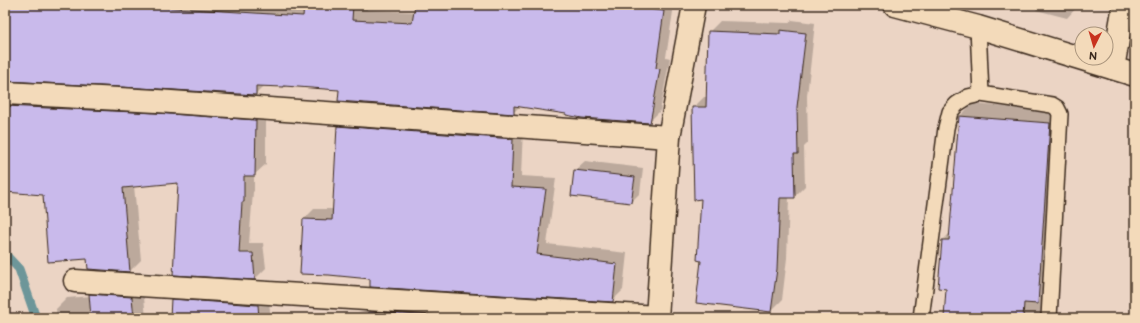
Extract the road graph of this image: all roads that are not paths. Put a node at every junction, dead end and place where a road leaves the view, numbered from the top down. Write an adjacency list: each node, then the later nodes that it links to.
1 (694, 5): 9 (street)
2 (896, 5): 4 (street)
3 (1124, 5): 5 (street)
4 (978, 27): 5 (street); 8 (lane)
5 (1113, 68): 6 (street)
6 (1135, 75)
7 (5, 93): 9 (street)
8 (981, 94): 12 (lane); 13 (lane)
9 (669, 137): 11 (street)
10 (76, 281): 11 (street)
11 (657, 317)
12 (921, 318)
13 (1049, 318)

